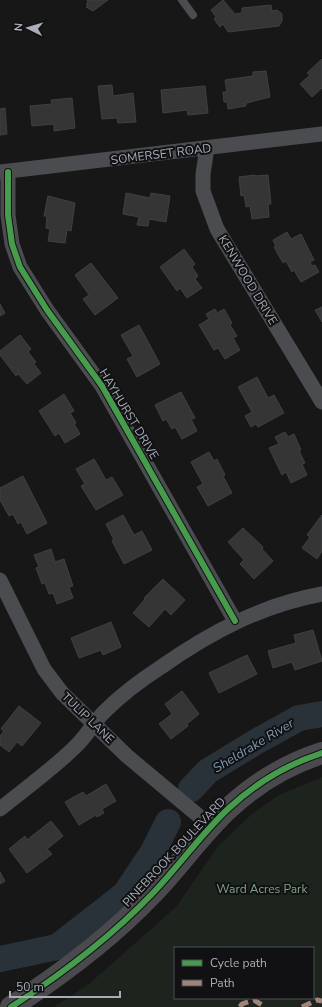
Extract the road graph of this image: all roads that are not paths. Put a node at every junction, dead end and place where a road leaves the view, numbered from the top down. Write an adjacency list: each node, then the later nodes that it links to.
1 (182, 0): 2 (lane)
2 (193, 15)
3 (322, 134): 4 (street, SOMERSET ROAD)
4 (207, 148): 5 (street, SOMERSET ROAD); 6 (street, KENWOOD DRIVE)
5 (4, 172): 9 (street, HAYHURST DRIVE)
6 (322, 402)
7 (0, 580): 10 (street, TULIP LANE)
8 (322, 594): 9 (street)
9 (235, 621): 10 (street)
10 (94, 724): 12 (street); 13 (street, TULIP LANE)
11 (322, 753): 13 (street, PINEBROOK BOULEVARD)
12 (0, 809)
13 (212, 827): 14 (street, PINEBROOK BOULEVARD)
14 (11, 1007)

